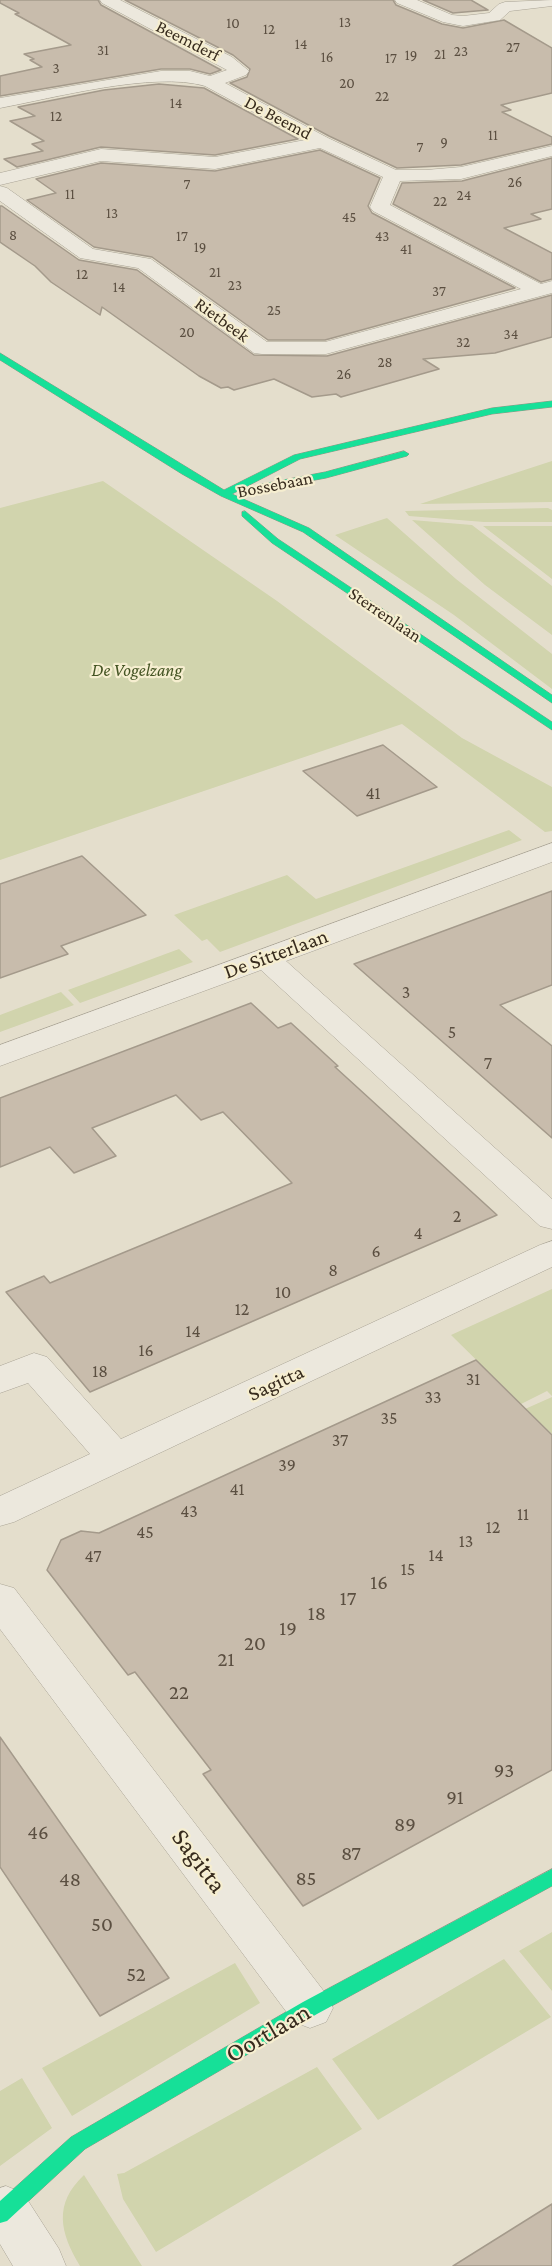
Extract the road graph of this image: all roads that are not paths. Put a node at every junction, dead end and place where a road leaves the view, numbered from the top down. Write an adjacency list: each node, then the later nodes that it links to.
1 (108, 0): 4 (street, Beemderf)
2 (403, 0): 3 (street)
3 (552, 1)
4 (211, 81): 5 (street, De Beemd); 6 (street, De Beemd)
5 (5, 99)
6 (322, 142): 8 (street, De Beemd); 9 (street)
7 (552, 151): 8 (street, De Beemd)
8 (393, 175): 11 (street, Rietbeek)
9 (0, 178)
10 (0, 192): 11 (street, Rietbeek)
11 (545, 288)
12 (0, 356): 17 (street, Sterrenlaan)
13 (552, 404): 17 (street, Bossebaan)
14 (552, 413): 15 (street)
15 (524, 422)
16 (415, 452): 17 (street, Bossebaan)
17 (224, 494): 18 (street, Sterrenlaan); 19 (street, Sterrenlaan)
18 (552, 700)
19 (552, 727)
20 (552, 852): 21 (street, De Sitterlaan)
21 (265, 958): 22 (street, De Sitterlaan); 23 (street)
22 (0, 1056)
23 (552, 1218)
24 (552, 1253): 26 (street, Sagitta)
25 (0, 1380): 26 (street)
26 (116, 1458): 27 (street, Sagitta)
27 (0, 1512)
28 (0, 1599): 30 (street, Sagitta)
29 (552, 1877): 30 (street, Oortlaan)
30 (310, 2008): 31 (street, Oortlaan)
31 (3, 2212): 32 (street)
32 (41, 2266)

